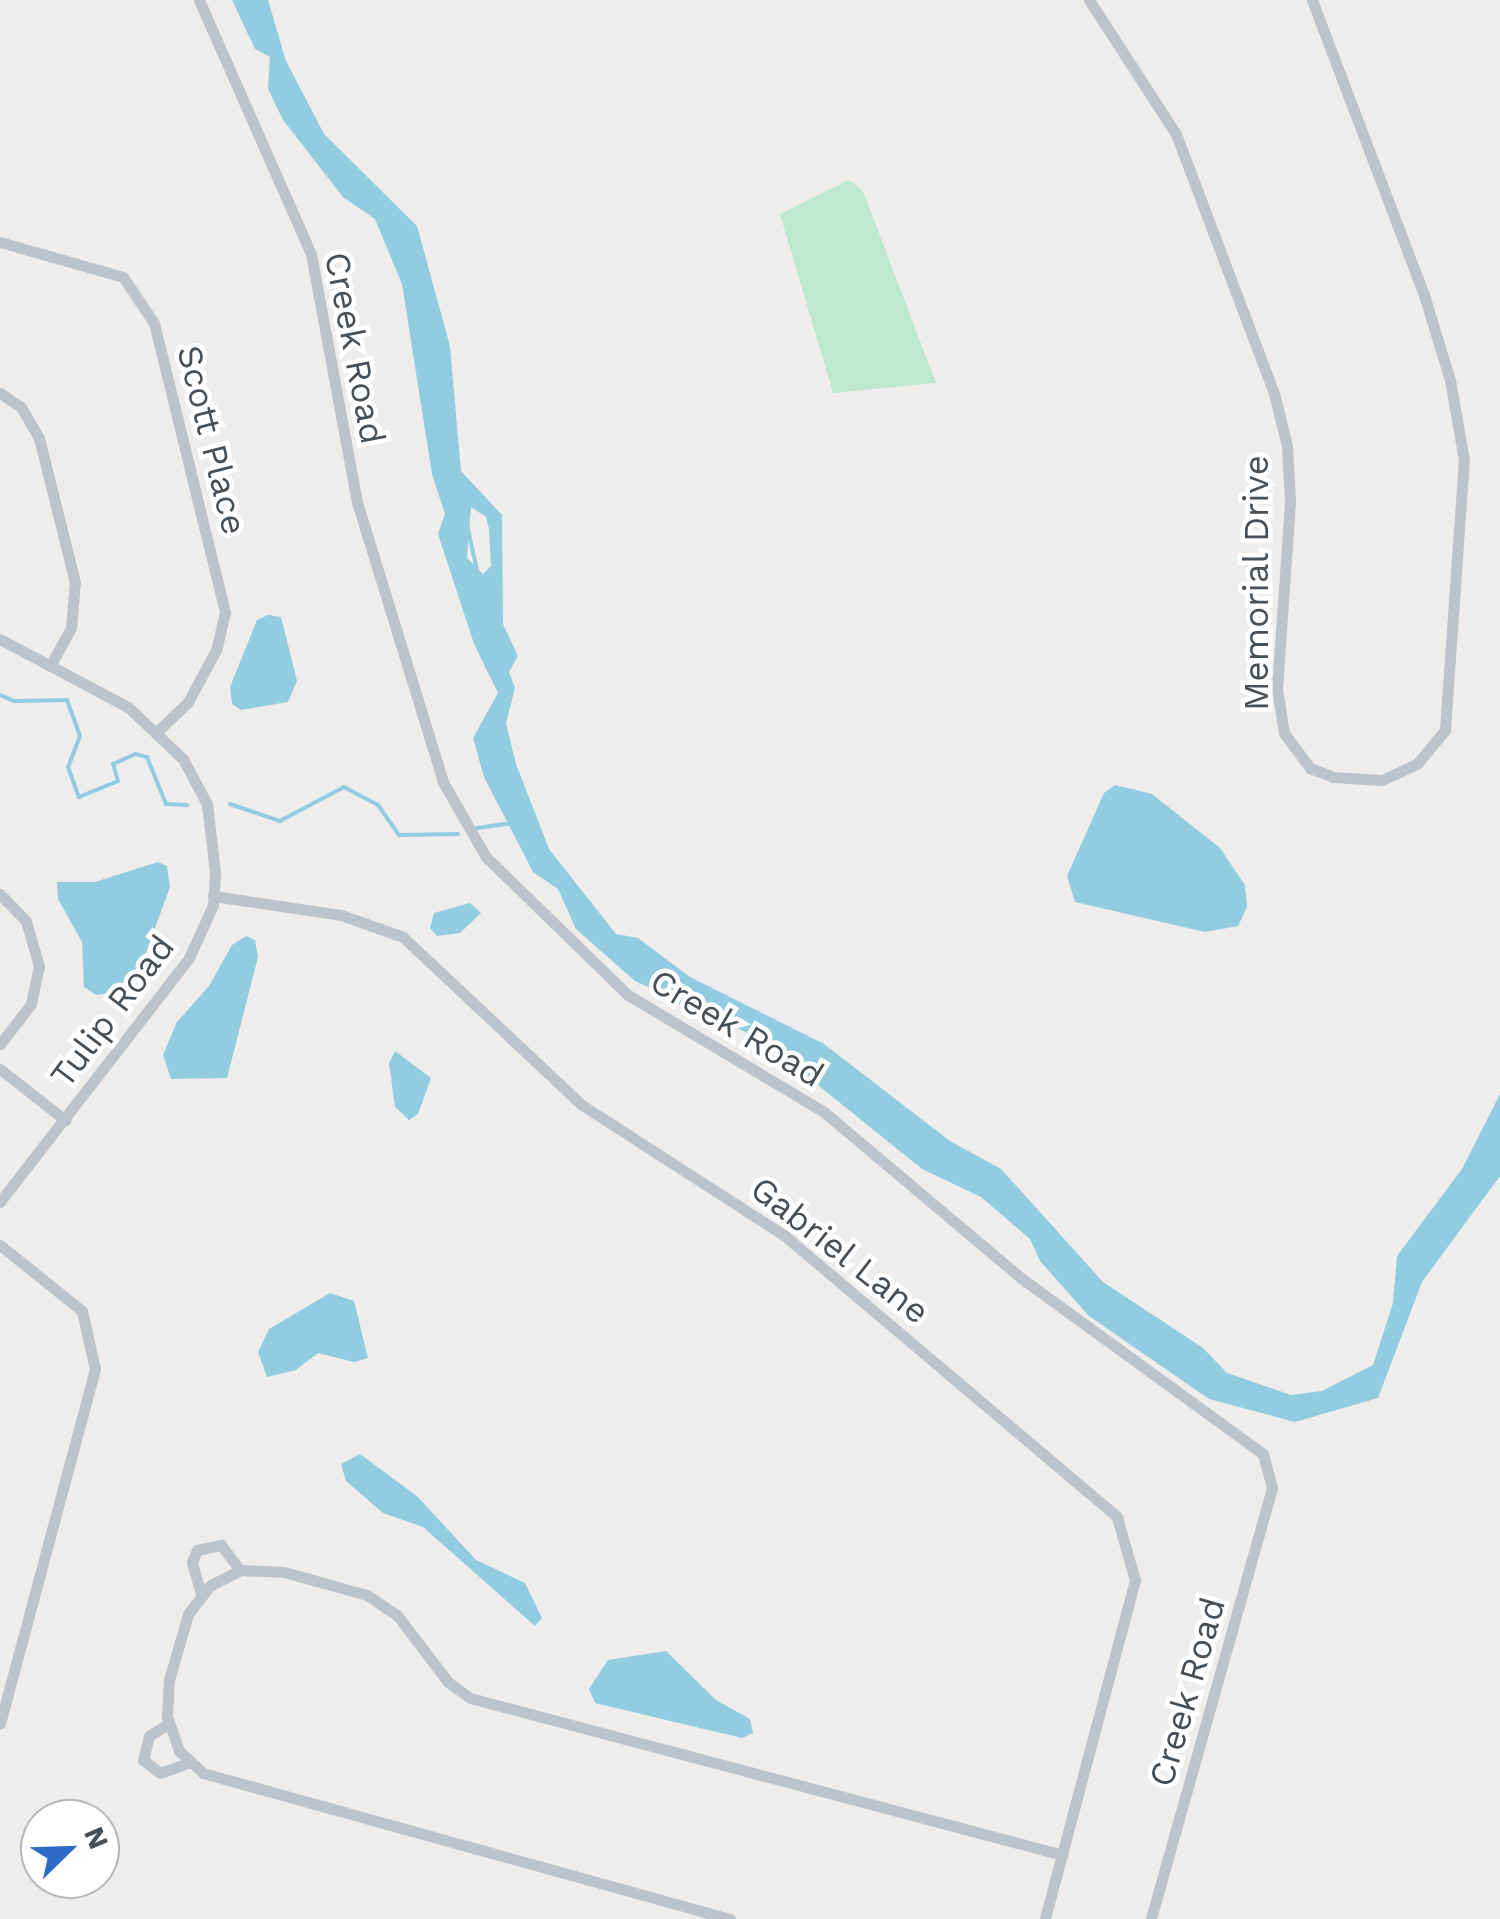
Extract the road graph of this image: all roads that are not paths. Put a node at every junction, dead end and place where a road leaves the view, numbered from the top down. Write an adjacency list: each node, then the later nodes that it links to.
1 (198, 0): 24 (street, Creek Road)
2 (1089, 0): 3 (street, Memorial Drive)
3 (1312, 0)
4 (0, 242): 8 (street, Scott Place)
5 (0, 393): 7 (street)
6 (0, 639): 7 (street, Tulip Road)
7 (50, 666): 8 (street, Tulip Road)
8 (156, 732): 10 (street, Tulip Road)
9 (0, 894): 11 (street)
10 (214, 896): 13 (street, Tulip Road); 21 (street, Gabriel Lane)
11 (0, 1044)
12 (0, 1069): 13 (street)
13 (65, 1120): 14 (street, Tulip Road)
14 (0, 1202)
15 (0, 1244): 18 (street)
16 (240, 1570): 17 (street); 17 (street); 21 (street)
17 (201, 1594): 19 (street)
18 (0, 1723)
19 (168, 1724): 20 (street); 20 (street)
20 (190, 1762): 22 (street)
21 (1063, 1856): 23 (street, Gabriel Lane)
22 (730, 1919)
23 (1045, 1919)
24 (1151, 1919)

